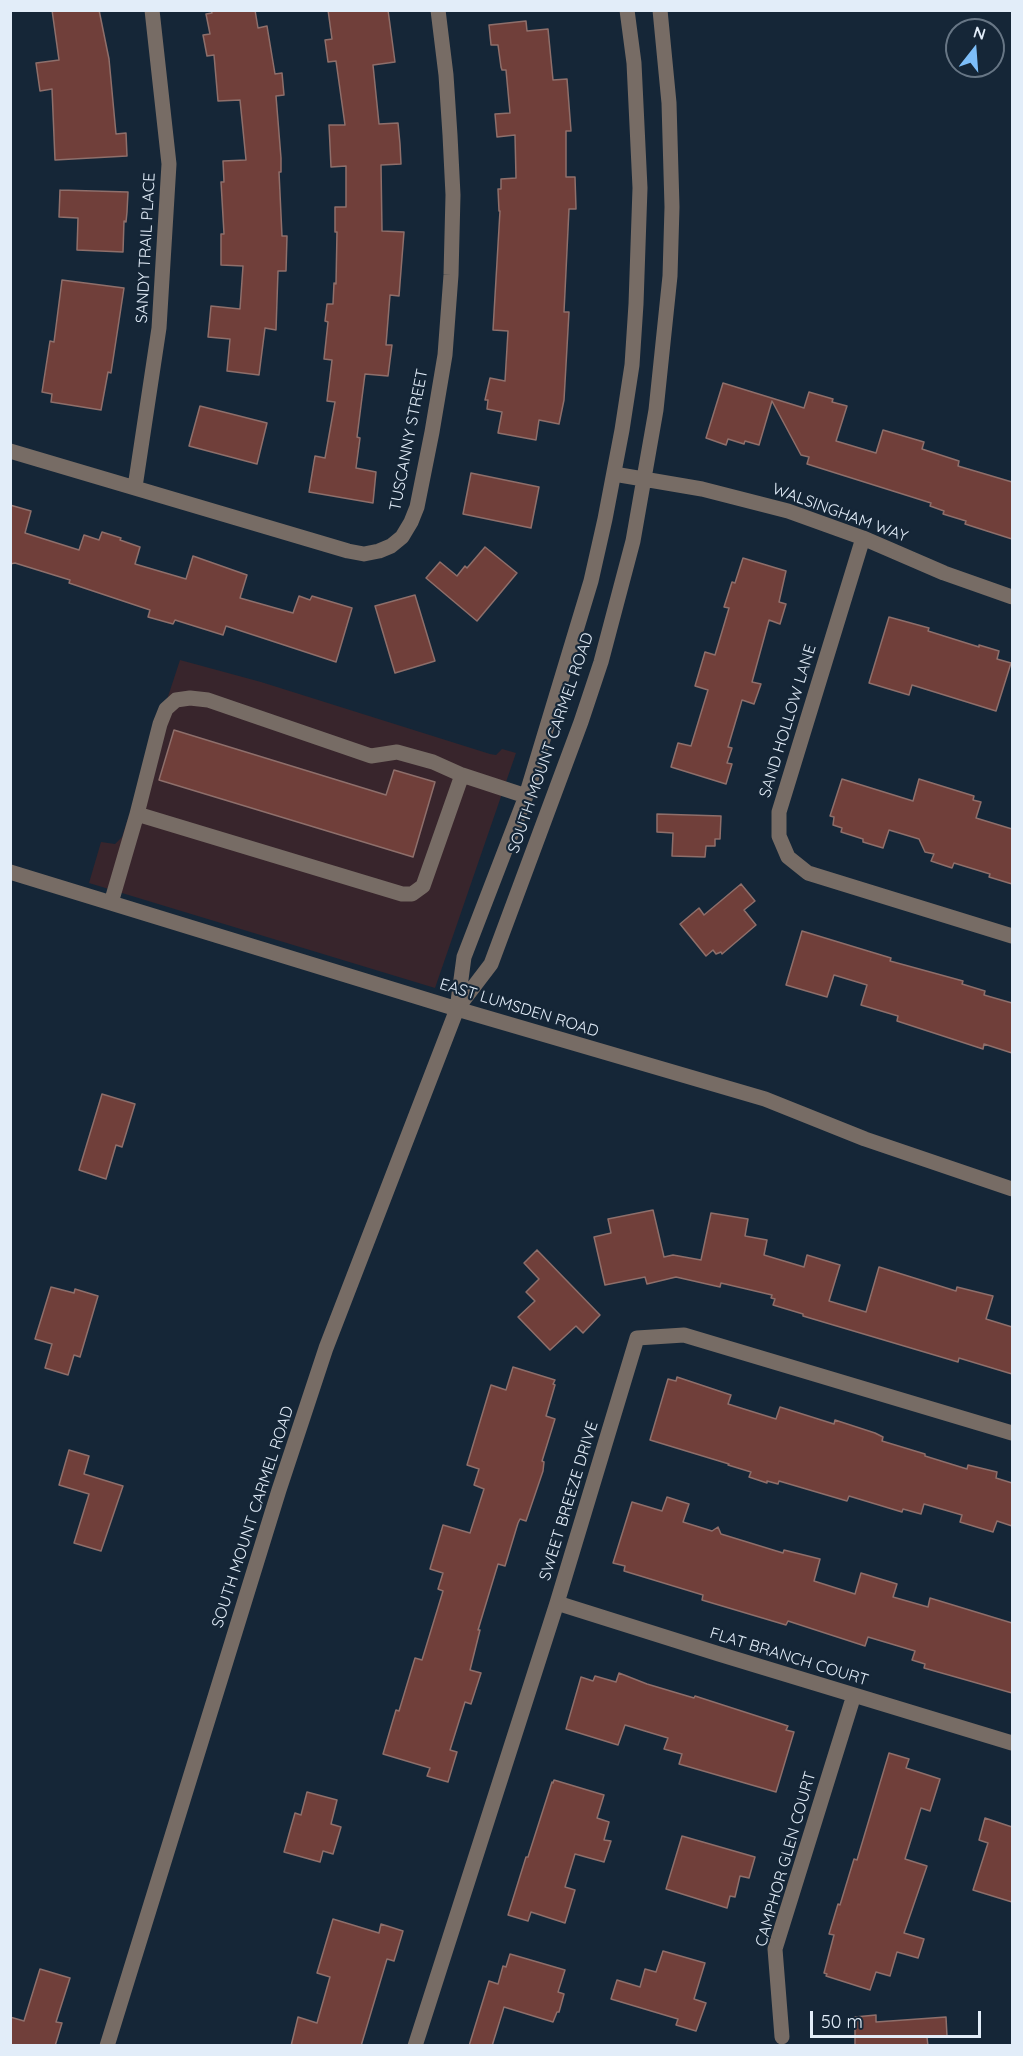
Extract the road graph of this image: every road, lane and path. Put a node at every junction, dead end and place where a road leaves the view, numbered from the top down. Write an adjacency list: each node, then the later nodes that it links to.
1 (152, 10): 8 (street, SANDY TRAIL PLACE)
2 (438, 10): 8 (street, TUSCANNY STREET)
3 (627, 10): 6 (street, SOUTH MOUNT CARMEL ROAD)
4 (660, 10): 7 (street, SOUTH MOUNT CARMEL ROAD)
5 (10, 451): 8 (street, TUSCANNY STREET)
6 (614, 474): 7 (street, WALSINGHAM WAY); 12 (street, SOUTH MOUNT CARMEL ROAD)
7 (645, 479): 9 (street, WALSINGHAM WAY); 17 (street, SOUTH MOUNT CARMEL ROAD)
8 (135, 487)
9 (863, 538): 10 (street, WALSINGHAM WAY); 16 (street, SAND HOLLOW LANE)
10 (1012, 597)
11 (462, 775): 12 (street); 13 (street); 13 (street)
12 (526, 796): 17 (street, SOUTH MOUNT CARMEL ROAD)
13 (137, 814): 15 (street)
14 (10, 872): 15 (street, EAST LUMSDEN ROAD)
15 (111, 903): 17 (street, EAST LUMSDEN ROAD)
16 (1012, 936)
17 (457, 1008): 18 (street, EAST LUMSDEN ROAD); 24 (street, SOUTH MOUNT CARMEL ROAD)
18 (1012, 1189)
19 (1012, 1433): 20 (street, SWEET BREEZE DRIVE)
20 (556, 1603): 21 (street, FLAT BRANCH COURT); 25 (street, SWEET BREEZE DRIVE)
21 (854, 1695): 22 (street, FLAT BRANCH COURT); 23 (street, CAMPHOR GLEN COURT)
22 (1012, 1743)
23 (782, 2037)
24 (107, 2046)
25 (415, 2046)

